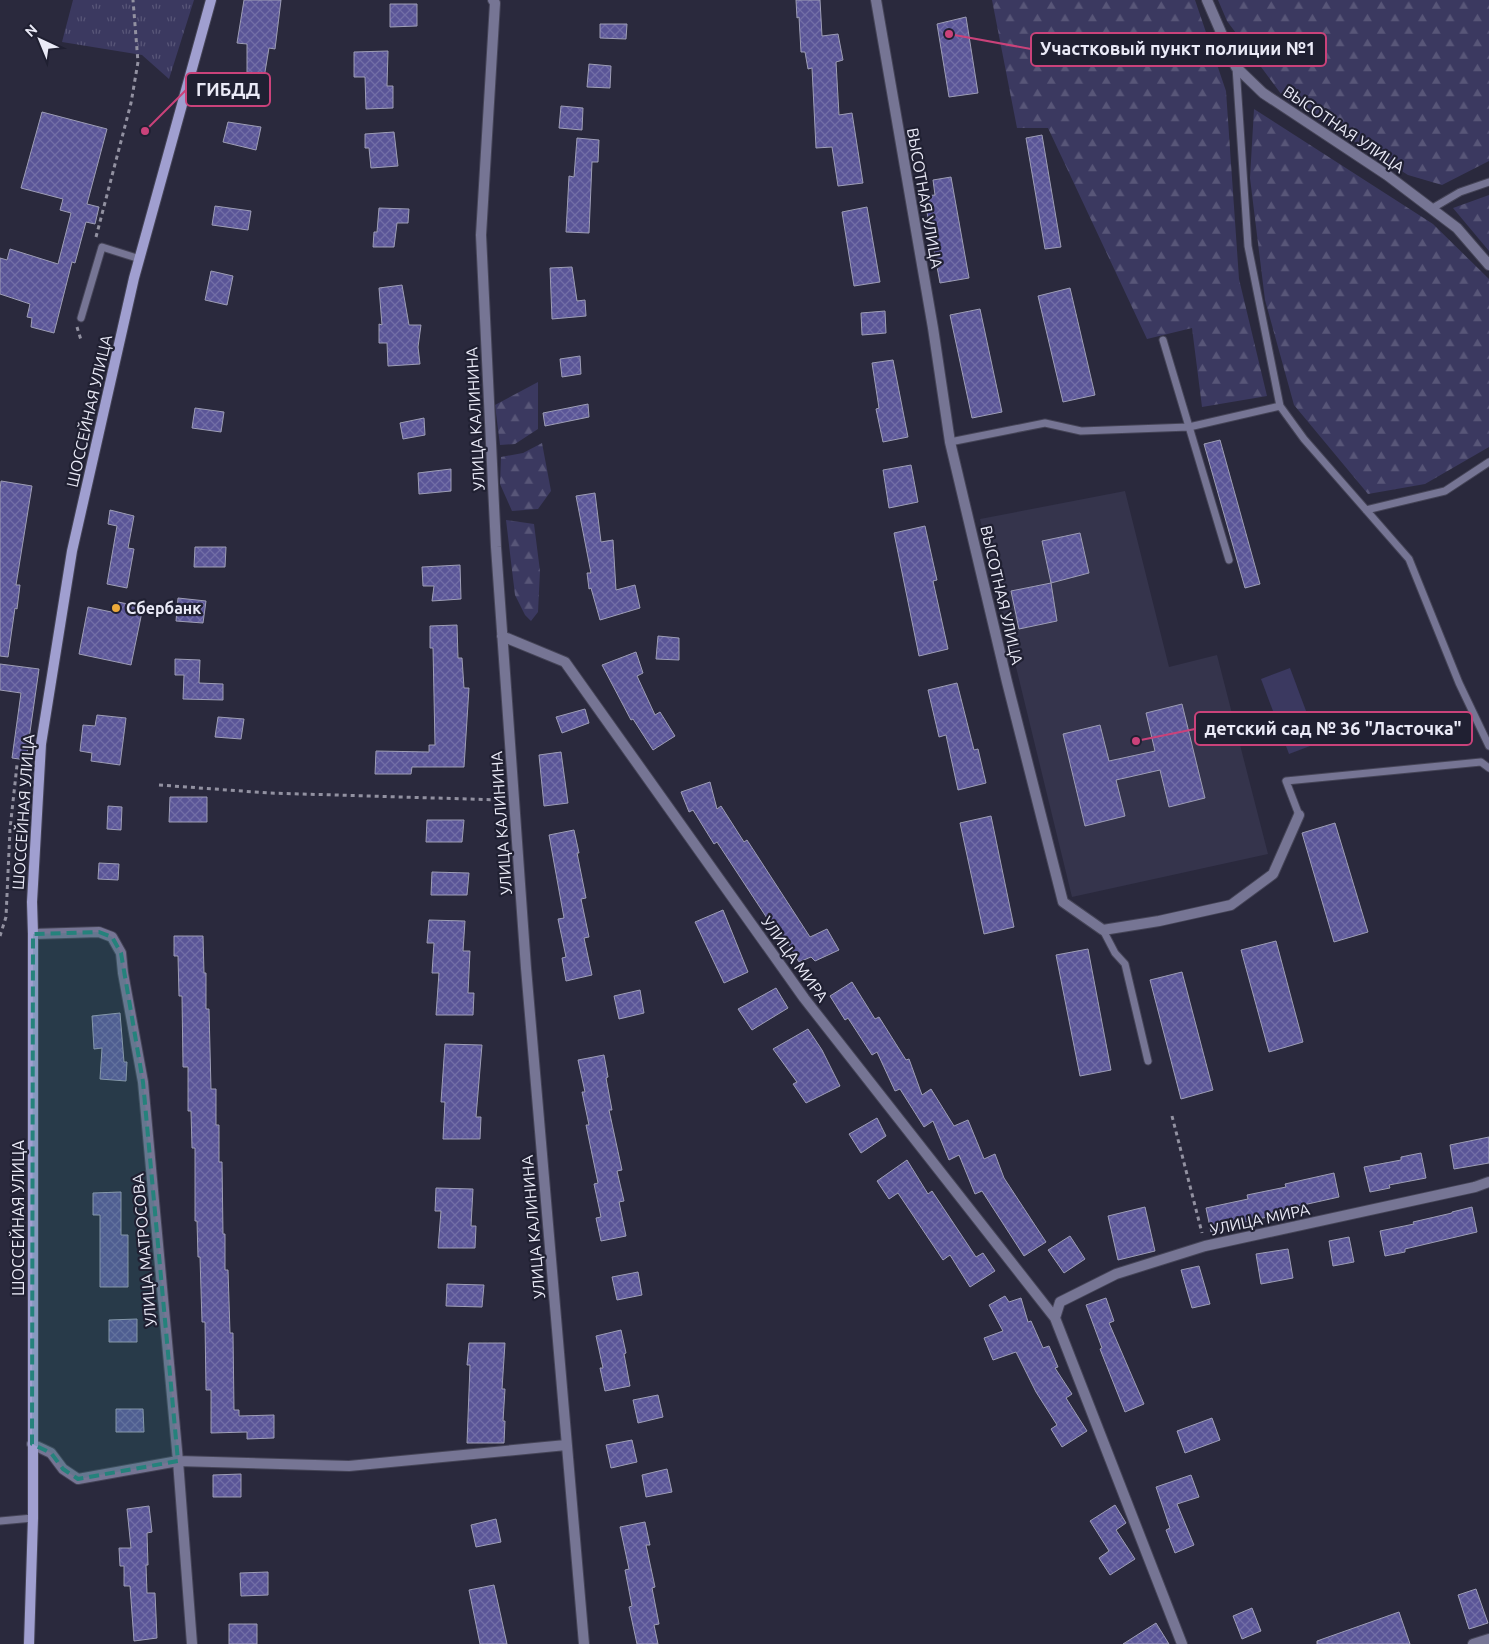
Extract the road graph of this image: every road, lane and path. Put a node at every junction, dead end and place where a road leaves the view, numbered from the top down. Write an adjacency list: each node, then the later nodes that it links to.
1 (133, 0): 9 (path)
2 (493, 0): 21 (street, УЛИЦА КАЛИНИНА)
3 (876, 0): 17 (street, ВЫСОТНАЯ УЛИЦА)
4 (1207, 0): 6 (street, ВЫСОТНАЯ УЛИЦА)
5 (211, 1): 10 (street, ШОССЕЙНАЯ УЛИЦА)
6 (1236, 67): 8 (street, ВЫСОТНАЯ УЛИЦА); 15 (lane)
7 (1489, 182): 8 (lane)
8 (1431, 209): 11 (street, ВЫСОТНАЯ УЛИЦА)
9 (95, 244)
10 (140, 259): 12 (lane); 29 (street, ШОССЕЙНАЯ УЛИЦА)
11 (1489, 264)
12 (78, 319): 13 (path)
13 (81, 340)
14 (1163, 340): 16 (lane)
15 (1280, 406): 16 (lane); 19 (lane)
16 (1189, 427): 17 (lane); 20 (lane)
17 (950, 442): 28 (street, ВЫСОТНАЯ УЛИЦА)
18 (1489, 462): 19 (lane)
19 (1366, 510): 22 (lane)
20 (1229, 560)
21 (502, 636): 26 (street, УЛИЦА КАЛИНИНА); 35 (street, УЛИЦА МИРА)
22 (1489, 746)
23 (18, 765): 30 (path)
24 (1489, 768): 27 (lane)
25 (159, 786): 26 (path)
26 (514, 800): 37 (street, УЛИЦА КАЛИНИНА)
27 (1299, 815): 28 (street)
28 (1103, 930): 31 (lane)
29 (33, 934): 36 (street, ШОССЕЙНАЯ УЛИЦА); 38 (street, УЛИЦА МАТРОСОВА)
30 (0, 936)
31 (1148, 1061)
32 (1172, 1116): 34 (path)
33 (1489, 1182): 34 (street, УЛИЦА МИРА)
34 (1205, 1246): 35 (street, УЛИЦА МИРА)
35 (1055, 1318): 45 (street, УЛИЦА МИРА)
36 (32, 1444): 38 (street); 39 (street, ШОССЕЙНАЯ УЛИЦА)
37 (566, 1445): 38 (street); 44 (street, УЛИЦА КАЛИНИНА)
38 (178, 1461): 43 (street, УЛИЦА МАТРОСОВА)
39 (33, 1518): 40 (lane); 42 (street, ШОССЕЙНАЯ УЛИЦА)
40 (0, 1521)
41 (1489, 1639): 46 (street)
42 (29, 1644)
43 (192, 1644)
44 (584, 1644)
45 (1182, 1644)
46 (1473, 1644)

